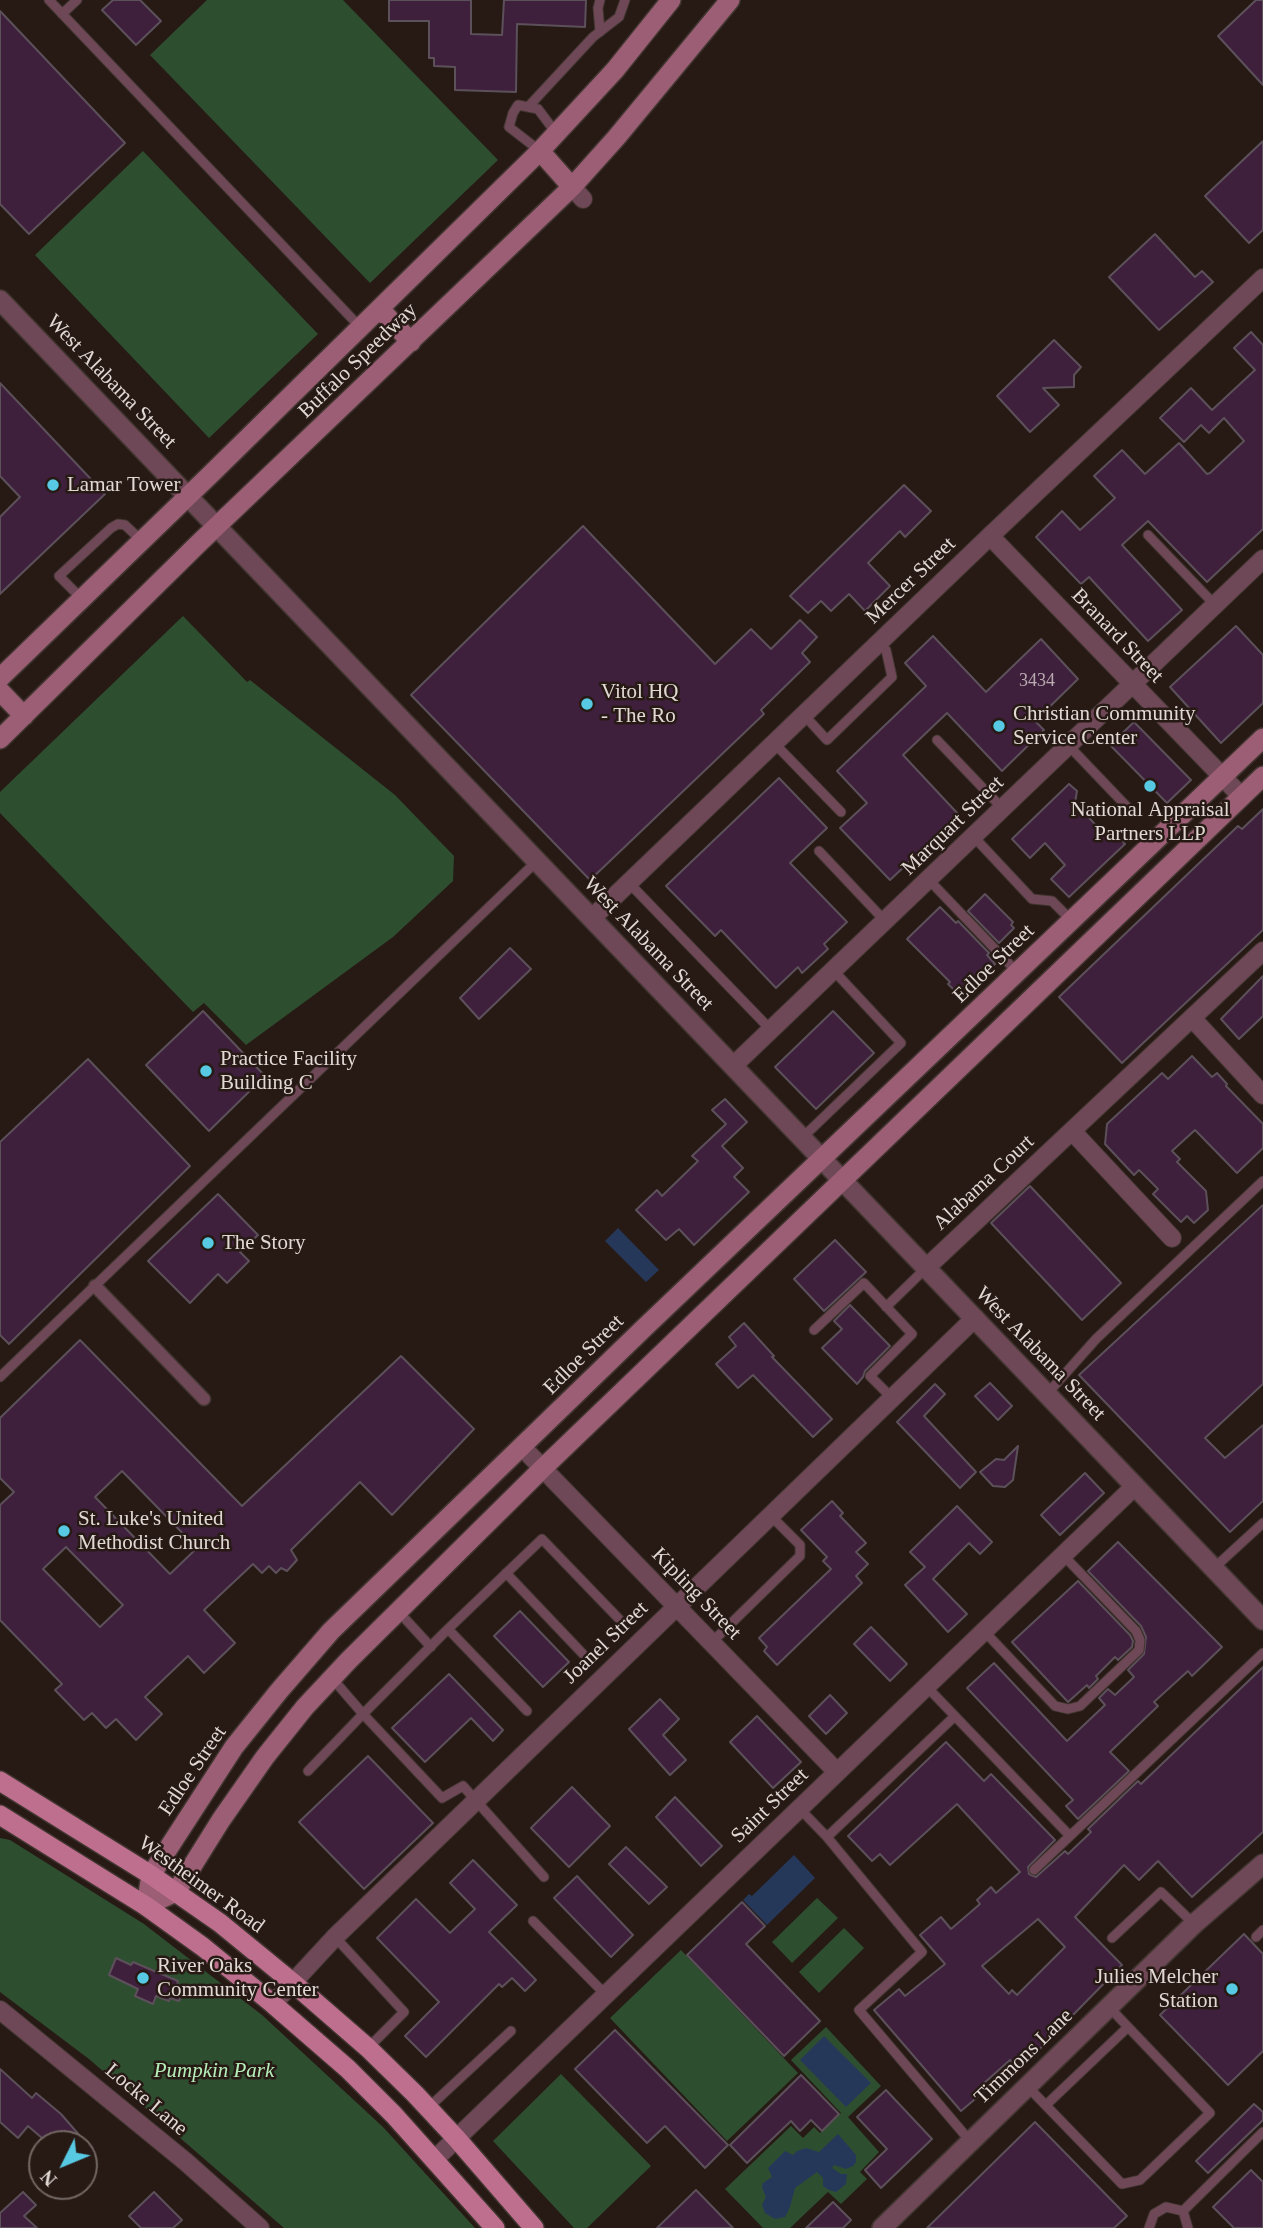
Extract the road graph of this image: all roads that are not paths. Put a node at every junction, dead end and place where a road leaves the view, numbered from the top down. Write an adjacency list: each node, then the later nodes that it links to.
1 (49, 0): 7 (lane)
2 (77, 0): 7 (lane)
3 (600, 0): 8 (lane)
4 (625, 0): 8 (lane)
5 (671, 0): 10 (main road, Buffalo Speedway)
6 (730, 0): 12 (main road, Buffalo Speedway)
7 (62, 14): 16 (lane)
8 (600, 32): 9 (lane)
9 (529, 106): 10 (lane); 11 (lane)
10 (556, 133): 11 (main road, Buffalo Speedway)
11 (540, 151): 12 (main road); 15 (main road, Buffalo Speedway)
12 (578, 193): 17 (main road, Buffalo Speedway)
13 (1263, 278): 21 (street, Mercer Street)
14 (1, 303): 18 (street, West Alabama Street)
15 (380, 309): 16 (main road, Buffalo Speedway); 17 (main road)
16 (361, 328): 18 (main road, Buffalo Speedway)
17 (411, 342): 19 (main road, Buffalo Speedway)
18 (188, 496): 19 (street, West Alabama Street); 22 (main road, Buffalo Speedway)
19 (217, 526): 31 (main road, Buffalo Speedway); 45 (street, West Alabama Street)
20 (1148, 534): 25 (lane)
21 (989, 536): 26 (street, Mercer Street); 28 (street, Branard Street)
22 (142, 541): 24 (main road, Buffalo Speedway); 24 (lane)
23 (1263, 559): 25 (street, Marquart Street)
24 (82, 599): 27 (main road, Buffalo Speedway)
25 (1215, 605): 28 (street, Marquart Street)
26 (878, 644): 30 (street, Mercer Street); 30 (lane)
27 (0, 678)
28 (1133, 685): 36 (street, Marquart Street); 38 (street, Branard Street)
29 (0, 691): 31 (main road)
30 (804, 715): 35 (street, Mercer Street)
31 (24, 716): 33 (main road, Buffalo Speedway)
32 (1263, 738): 38 (main road, Edloe Street)
33 (0, 739)
34 (937, 740): 40 (lane)
35 (774, 743): 41 (lane); 47 (street, Mercer Street)
36 (1069, 746): 40 (street, Marquart Street); 42 (lane)
37 (1263, 776): 39 (main road)
38 (1222, 777): 39 (street, Branard Street); 50 (main road, Edloe Street)
39 (1241, 797): 54 (main road)
40 (1003, 809): 43 (street, Marquart Street)
41 (841, 812)
42 (1132, 812)
43 (974, 837): 46 (street, Marquart Street); 50 (lane)
44 (819, 851): 49 (lane)
45 (537, 861): 48 (street, West Alabama Street); 66 (lane)
46 (929, 880): 49 (street, Marquart Street); 53 (lane)
47 (629, 883): 48 (street, Mercer Street); 56 (lane)
48 (592, 918): 57 (street, West Alabama Street)
49 (886, 921): 52 (street, Marquart Street)
50 (1072, 921): 53 (main road, Edloe Street)
51 (1263, 951): 55 (street, Alabama Court)
52 (834, 971): 56 (street, Marquart Street); 60 (lane)
53 (1018, 973): 54 (main road); 61 (main road, Edloe Street)
54 (1037, 993): 62 (main road)
55 (1192, 1018): 58 (street); 59 (street, Alabama Court)
56 (771, 1030): 57 (street, Marquart Street)
57 (733, 1066): 60 (street, West Alabama Street)
58 (1263, 1095)
59 (1072, 1131): 64 (street); 65 (street, Alabama Court)
60 (802, 1138): 61 (street, West Alabama Street)
61 (823, 1160): 62 (street, West Alabama Street); 69 (main road, Edloe Street)
62 (843, 1180): 65 (street, West Alabama Street); 71 (main road)
63 (1263, 1181): 73 (lane)
64 (1172, 1238)
65 (926, 1268): 67 (lane); 68 (street, West Alabama Street)
66 (95, 1286): 72 (lane); 75 (street)
67 (886, 1307): 70 (lane); 74 (lane)
68 (975, 1318): 73 (street, West Alabama Street); 74 (street, Joanel Street)
69 (643, 1329): 71 (main road); 76 (main road, Edloe Street)
70 (814, 1330)
71 (665, 1351): 77 (main road)
72 (0, 1377)
73 (1047, 1394): 78 (street, West Alabama Street)
74 (892, 1398): 79 (street, Joanel Street)
75 (204, 1399)
76 (523, 1447): 77 (street, Kipling Street); 84 (main road, Edloe Street)
77 (543, 1468): 85 (street, Kipling Street); 86 (main road)
78 (1135, 1486): 81 (street, Saint Street); 82 (street, West Alabama Street)
79 (771, 1516): 85 (street, Joanel Street); 91 (lane)
80 (1263, 1523): 82 (lane)
81 (1063, 1555): 90 (street, Saint Street); 90 (lane)
82 (1214, 1568): 88 (street, West Alabama Street)
83 (506, 1573): 87 (lane); 89 (lane); 94 (lane)
84 (376, 1588): 86 (main road); 110 (main road, Edloe Street)
85 (677, 1607): 91 (street, Kipling Street); 103 (street, Joanel Street)
86 (398, 1611): 92 (lane); 95 (main road)
87 (620, 1620)
88 (1263, 1620)
89 (448, 1629): 92 (lane); 97 (lane)
90 (984, 1631): 96 (street, Saint Street)
91 (711, 1643): 101 (street, Kipling Street)
92 (431, 1647): 98 (lane)
93 (1263, 1653): 106 (lane)
94 (583, 1654)
95 (332, 1678): 98 (lane); 112 (main road)
96 (926, 1685): 99 (lane); 101 (street, Saint Street)
97 (527, 1711)
98 (363, 1714): 100 (lane); 103 (lane)
99 (955, 1716): 106 (lane); 107 (lane)
100 (308, 1771)
101 (837, 1772): 104 (street, Saint Street)
102 (0, 1782): 110 (main road, Westheimer Road)
103 (475, 1801): 111 (lane); 116 (street, Joanel Street)
104 (800, 1809): 107 (lane); 119 (street, Saint Street)
105 (0, 1815): 113 (main road)
106 (1070, 1836): 109 (lane)
107 (827, 1837): 131 (lane)
108 (1263, 1864): 115 (street, Timmons Lane)
109 (1034, 1870)
110 (152, 1875): 112 (main road, Westheimer Road); 113 (main road, Edloe Street)
111 (544, 1877)
112 (176, 1892): 113 (main road); 118 (main road, Westheimer Road)
113 (146, 1906): 120 (main road)
114 (533, 1920): 119 (lane)
115 (1194, 1924): 117 (lane); 121 (street, Timmons Lane)
116 (335, 1937): 118 (street, Joanel Street); 125 (lane)
117 (1112, 1938)
118 (292, 1982): 120 (street, Joanel Street); 125 (main road, Westheimer Road)
119 (606, 1994): 130 (street, Saint Street)
120 (273, 2004): 132 (main road)
121 (1109, 2007): 123 (lane); 126 (street, Timmons Lane)
122 (0, 2010): 134 (street, Locke Lane)
123 (1128, 2027): 127 (lane); 127 (lane)
124 (511, 2031): 128 (lane)
125 (368, 2048): 128 (main road, Westheimer Road)
126 (1027, 2086): 127 (lane); 131 (street, Timmons Lane)
127 (1046, 2105)
128 (428, 2108): 130 (main road, Westheimer Road)
129 (1263, 2132): 133 (lane)
130 (457, 2139): 132 (street, Saint Street); 136 (main road, Westheimer Road)
131 (970, 2141): 137 (street, Timmons Lane)
132 (435, 2159): 135 (main road)
133 (1183, 2211): 138 (lane); 139 (lane)
134 (260, 2228)
135 (495, 2228)
136 (534, 2228)
137 (882, 2228)
138 (1149, 2228)
139 (1188, 2228)

